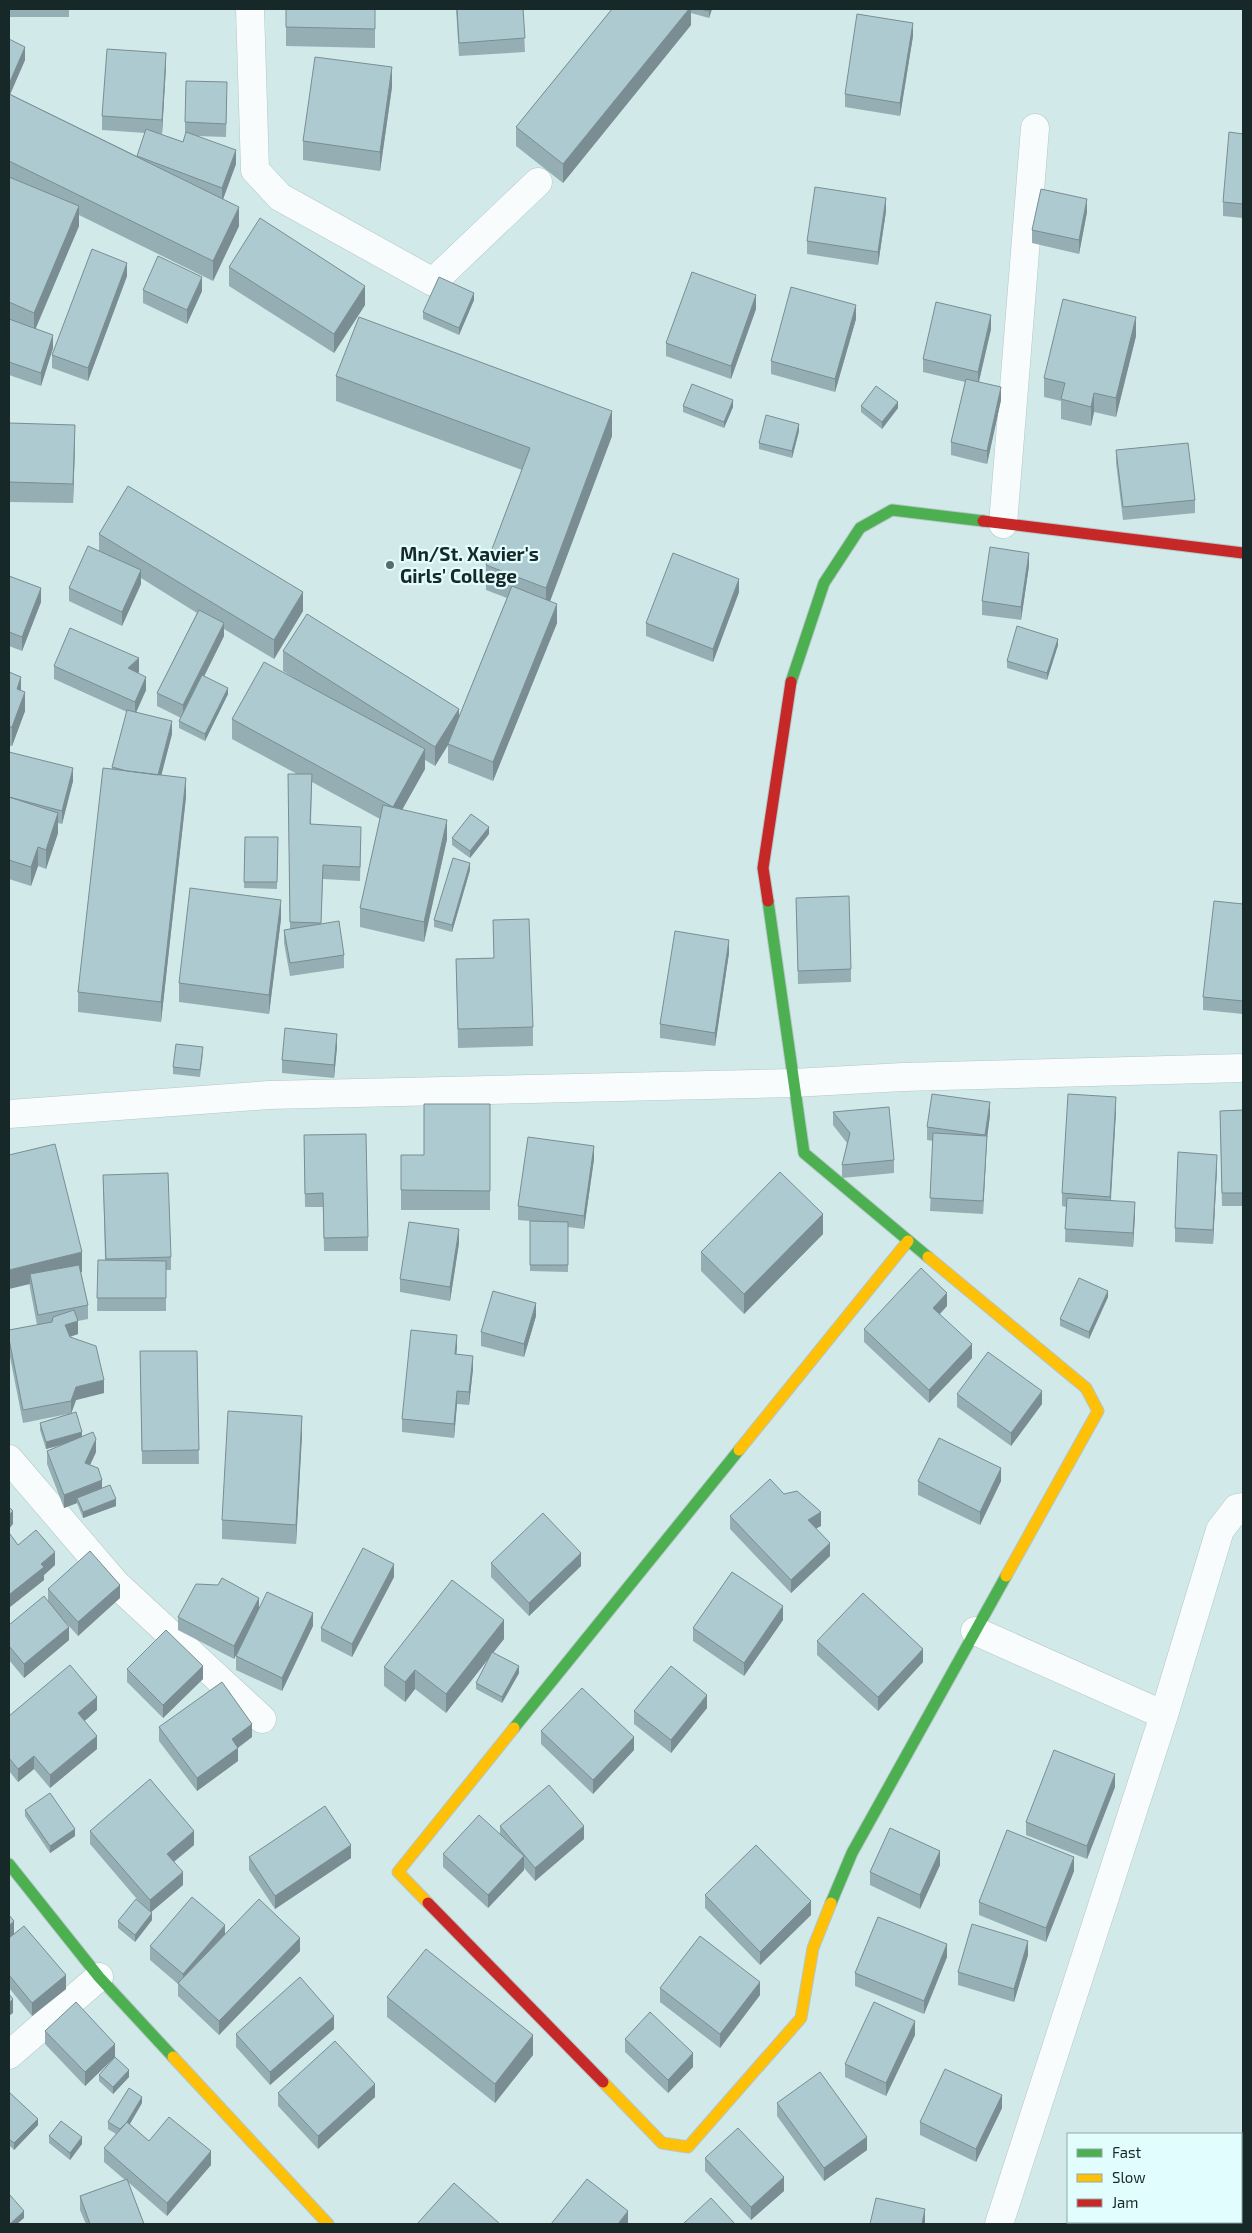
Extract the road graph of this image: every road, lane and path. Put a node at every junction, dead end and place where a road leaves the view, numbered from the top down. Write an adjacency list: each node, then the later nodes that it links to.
1 (250, 9): 3 (street)
2 (1035, 128): 4 (street)
3 (538, 182)
4 (1003, 524): 5 (street); 7 (street)
5 (1243, 553)
6 (1243, 1068): 7 (street)
7 (792, 1084): 8 (street); 9 (street)
8 (9, 1114)
9 (908, 1240): 12 (street); 12 (street)
10 (9, 1459): 14 (street)
11 (1243, 1507): 13 (street)
12 (975, 1631): 13 (street)
13 (1164, 1715): 19 (street)
14 (262, 1719)
15 (9, 1864): 16 (street)
16 (99, 1977): 17 (street); 18 (street)
17 (9, 2056)
18 (328, 2224)
19 (999, 2224)

